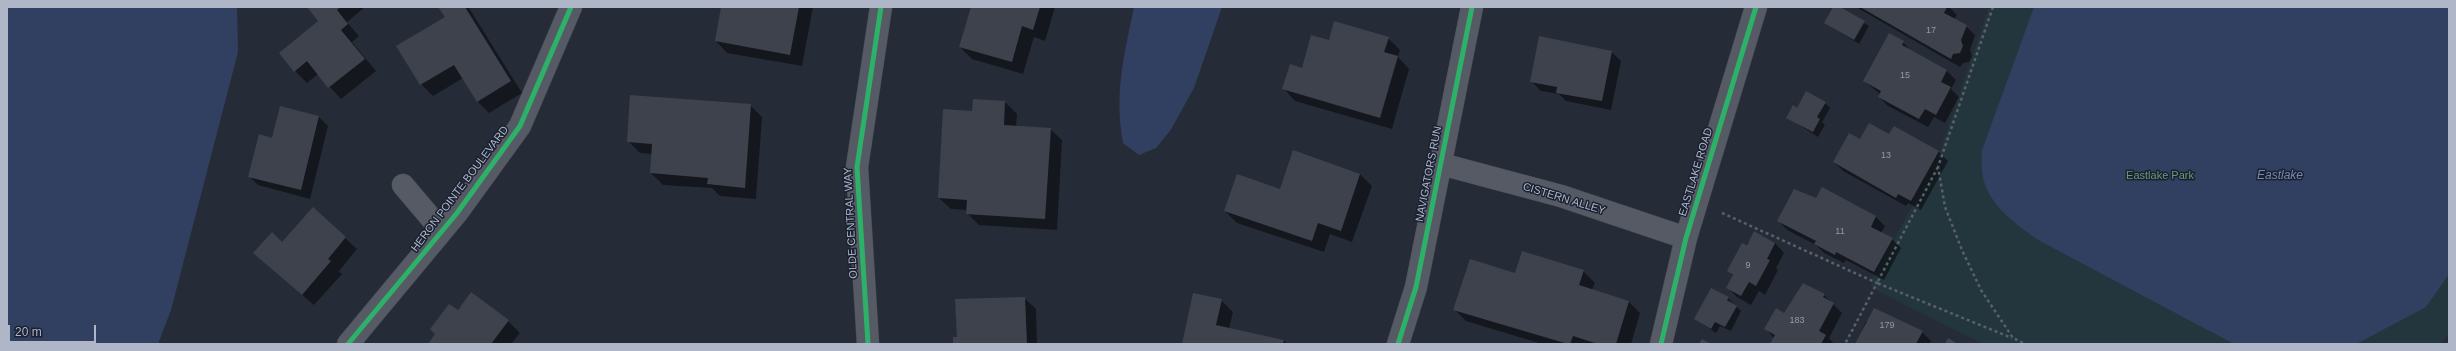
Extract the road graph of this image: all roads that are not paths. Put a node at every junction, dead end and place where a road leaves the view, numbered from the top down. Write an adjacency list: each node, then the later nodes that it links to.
1 (571, 7): 7 (street, HERON POINTE BOULEVARD)
2 (881, 7): 10 (street, OLDE CENTRAL WAY)
3 (1472, 7): 5 (street, NAVIGATORS RUN)
4 (1756, 7): 8 (street, EASTLAKE ROAD)
5 (1441, 164): 8 (street, CISTERN ALLEY); 11 (street, NAVIGATORS RUN)
6 (403, 184): 7 (street)
7 (442, 231): 9 (street, HERON POINTE BOULEVARD)
8 (1686, 238): 12 (street, EASTLAKE ROAD)
9 (348, 344)
10 (868, 344)
11 (1398, 344)
12 (1661, 344)

